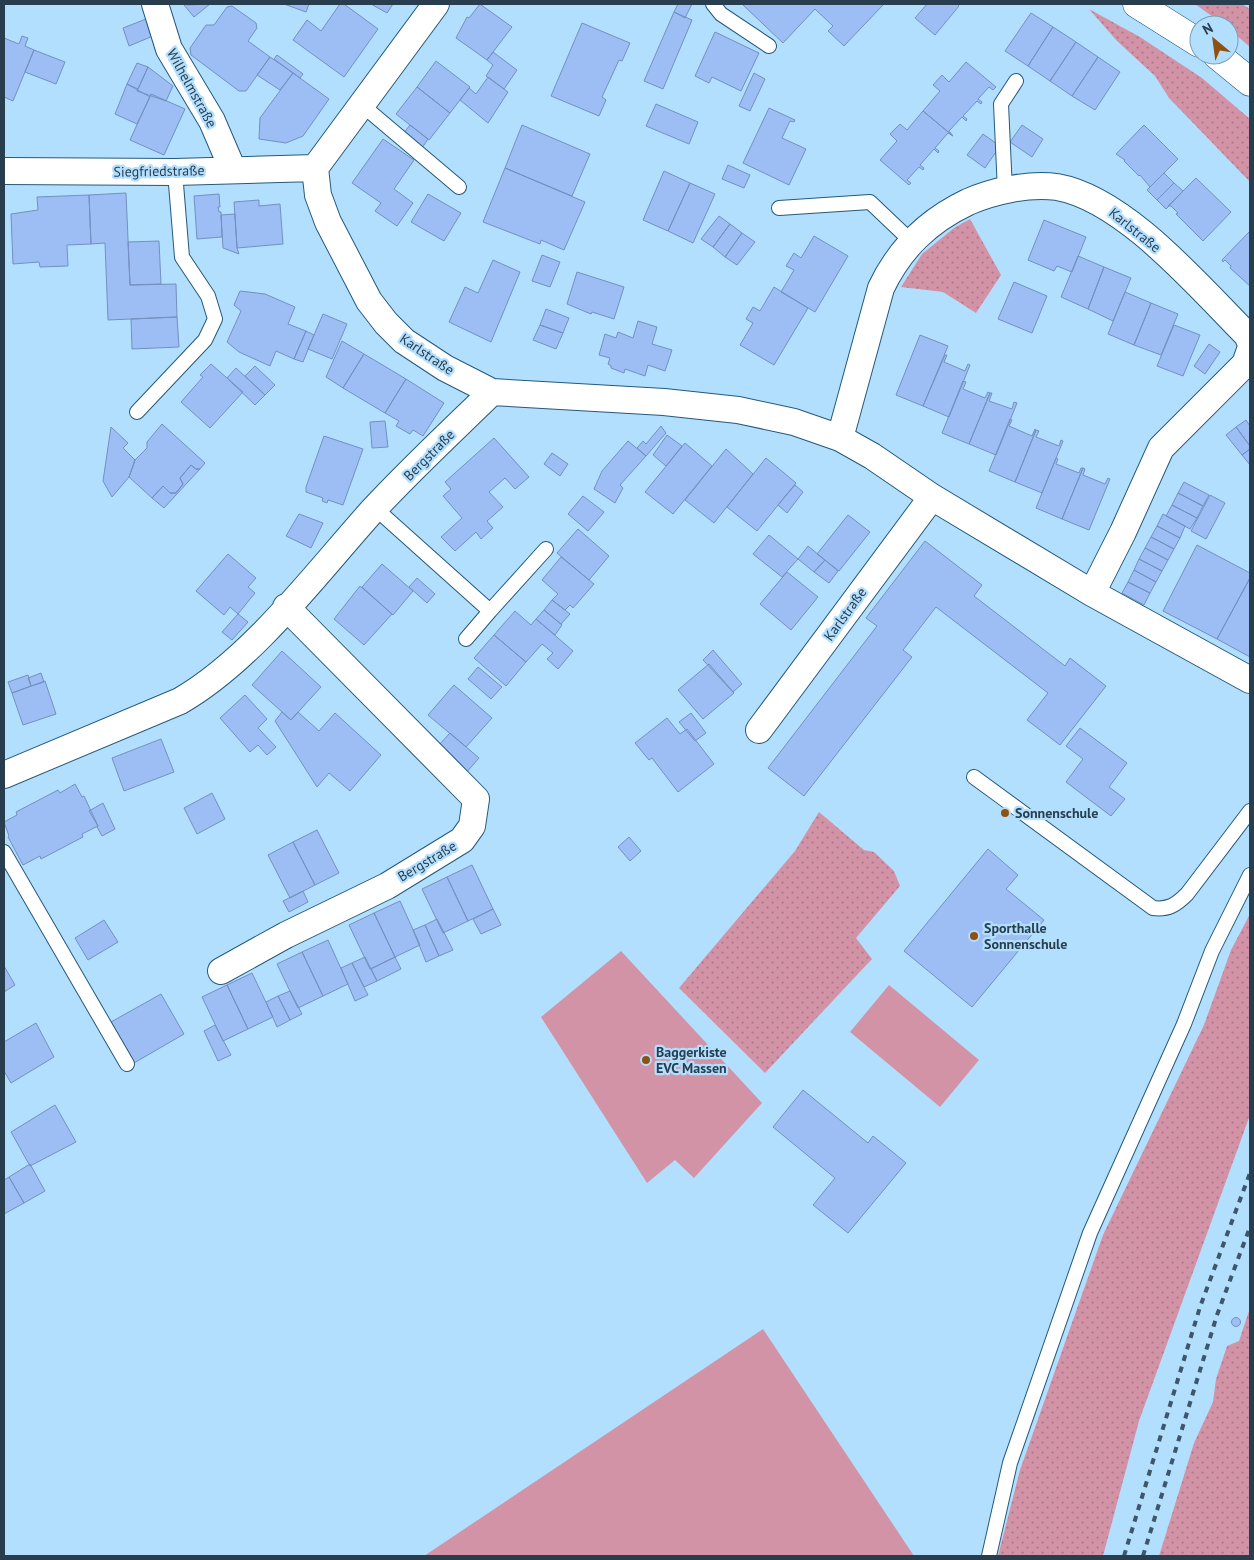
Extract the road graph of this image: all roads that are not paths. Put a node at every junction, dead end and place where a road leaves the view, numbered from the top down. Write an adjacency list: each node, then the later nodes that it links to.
1 (155, 4): 12 (street, Wilhelmstraße)
2 (436, 4): 10 (street)
3 (713, 4): 6 (lane)
4 (1137, 4): 5 (main road)
5 (1189, 37)
6 (769, 46)
7 (1229, 65): 9 (main road)
8 (1016, 81): 16 (lane)
9 (1250, 82)
10 (362, 106): 11 (street); 15 (lane)
11 (315, 168): 12 (street, Siegfriedstraße); 21 (street, Karlstraße)
12 (233, 170): 14 (street, Siegfriedstraße)
13 (4, 171): 14 (street, Siegfriedstraße)
14 (175, 172): 22 (lane)
15 (459, 187)
16 (1005, 191): 18 (street, Karlstraße); 19 (street, Karlstraße)
17 (779, 208): 18 (lane)
18 (911, 241): 23 (street, Karlstraße)
19 (1250, 342)
20 (1250, 350): 27 (street)
21 (492, 392): 23 (street, Karlstraße); 25 (street, Bergstraße)
22 (137, 412)
23 (840, 438): 24 (street, Karlstraße)
24 (932, 497): 27 (street, Karlstraße); 32 (street, Karlstraße)
25 (375, 508): 28 (street, Bergstraße); 29 (lane)
26 (546, 549): 29 (lane)
27 (1092, 593): 31 (street, Karlstraße)
28 (286, 607): 33 (street, Bergstraße); 38 (street, Bergstraße)
29 (490, 611): 30 (lane)
30 (466, 639)
31 (1250, 680)
32 (759, 730)
33 (4, 775)
34 (974, 777): 35 (lane)
35 (1250, 811)
36 (4, 852): 39 (lane)
37 (1250, 875): 40 (lane)
38 (220, 972)
39 (127, 1064)
40 (990, 1556)

